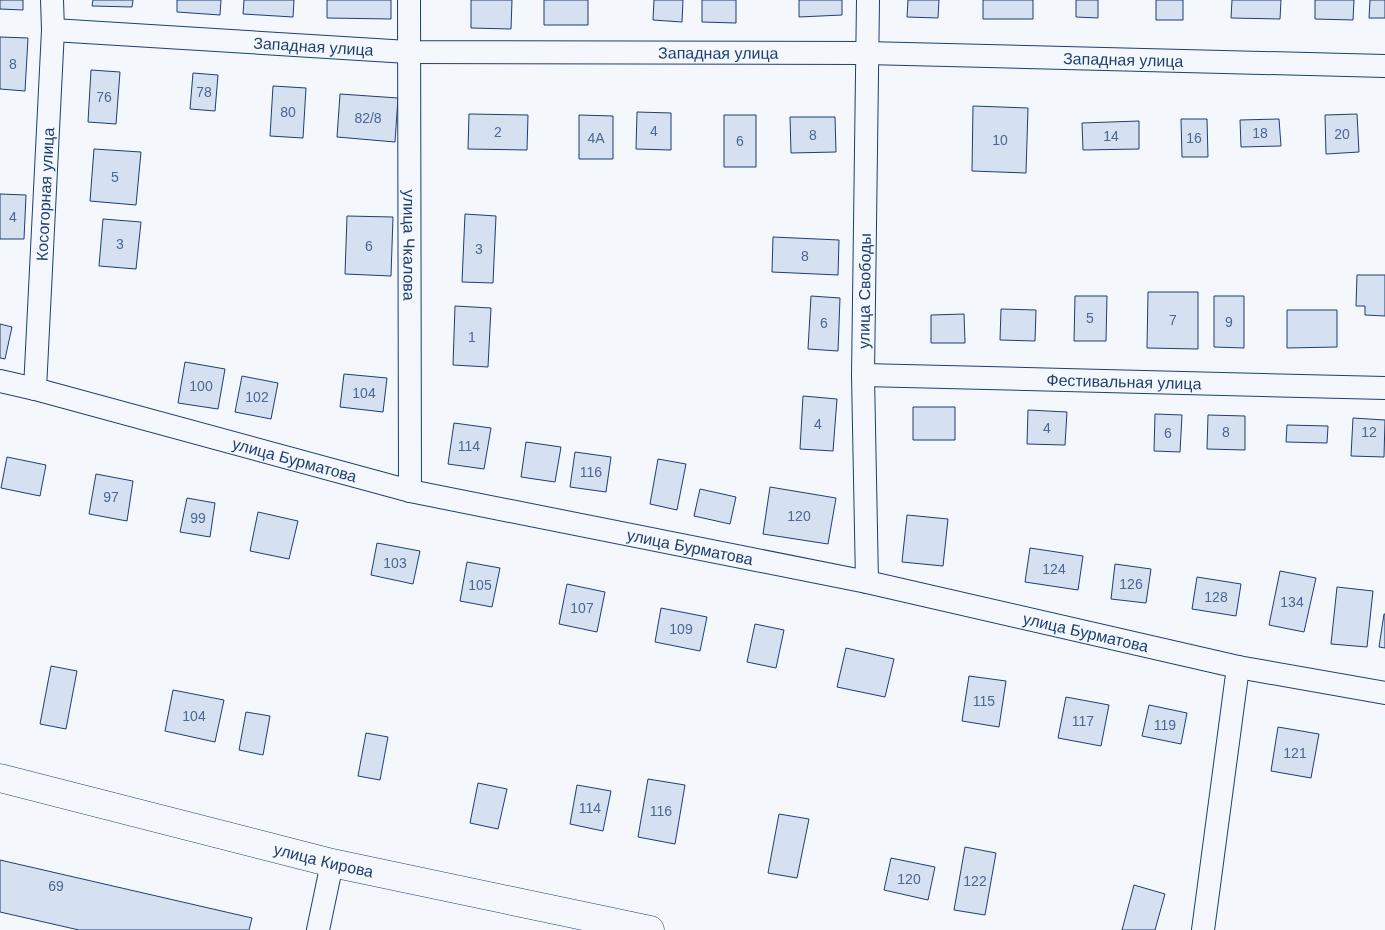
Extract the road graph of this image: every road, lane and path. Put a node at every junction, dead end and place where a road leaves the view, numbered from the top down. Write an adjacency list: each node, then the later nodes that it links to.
1 (52, 0): 4 (street, Косогорная улица)
2 (409, 0): 5 (street, улица Чкалова)
3 (868, 0): 6 (street, улица Свободы)
4 (53, 30): 5 (street, Западная улица); 11 (street, Косогорная улица)
5 (408, 52): 6 (street, Западная улица); 12 (street, улица Чкалова)
6 (866, 54): 7 (street, Западная улица); 8 (street, улица Свободы)
7 (1385, 66)
8 (863, 375): 10 (street, Фестивальная улица); 13 (street, улица Свободы)
9 (0, 382): 11 (street, улица Бурматова)
10 (1385, 388)
11 (35, 389): 12 (street, улица Бурматова)
12 (410, 491): 13 (street, улица Бурматова)
13 (867, 582): 14 (street, улица Бурматова)
14 (1238, 667): 15 (street, улица Бурматова); 20 (street)
15 (1385, 693)
16 (0, 778): 17 (main road, улица Кирова)
17 (332, 863): 18 (street); 19 (main road, улица Кирова)
18 (318, 930)
19 (650, 930)
20 (1203, 930)

